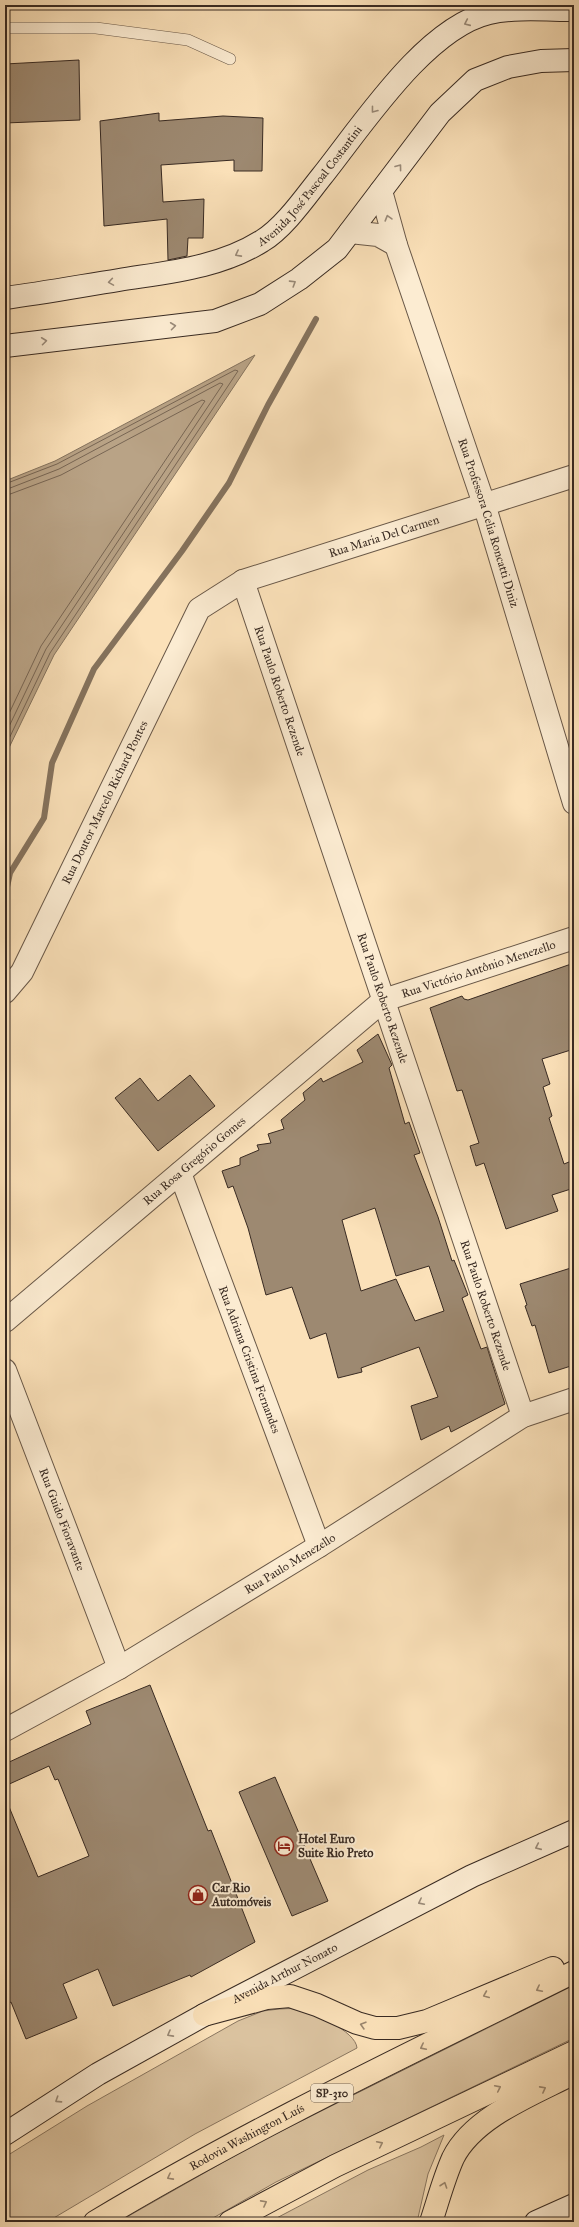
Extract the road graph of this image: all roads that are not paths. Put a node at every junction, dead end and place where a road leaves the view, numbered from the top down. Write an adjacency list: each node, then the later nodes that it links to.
1 (574, 10): 8 (street, Avenida José Pascoal Costantini, one-way to 8)
2 (5, 28): 3 (lane)
3 (230, 59)
4 (574, 60): 5 (street, one-way to 4)
5 (381, 191): 6 (street); 7 (street, Rua Professora Celia Roncatti Diniz, one-way to 5)
6 (350, 232): 7 (street); 9 (street, one-way to 6)
7 (396, 245): 11 (street, Rua Professora Celia Roncatti Diniz)
8 (5, 298)
9 (5, 346)
10 (574, 476): 11 (street, Rua Maria Del Carmen)
11 (484, 504): 12 (street, Rua Maria Del Carmen); 14 (street, Rua Professora Celia Roncatti Diniz)
12 (243, 581): 13 (street, Rua Maria Del Carmen); 17 (street, Rua Paulo Roberto Rezende)
13 (199, 609): 16 (street, Rua Doutor Marcelo Richard Pontes)
14 (574, 803)
15 (574, 938): 17 (street, Rua Victório Antônio Menezello)
16 (5, 992)
17 (384, 1000): 18 (street, Rua Rosa Gregório Gomes); 22 (street, Rua Paulo Roberto Rezende)
18 (180, 1173): 19 (street, Rua Rosa Gregório Gomes); 23 (street, Rua Adriana Cristina Fernandes)
19 (5, 1321)
20 (5, 1370): 24 (street, Rua Guido Fioravante)
21 (574, 1399): 22 (street, Rua Paulo Menezello)
22 (524, 1416): 23 (street, Rua Paulo Menezello)
23 (319, 1546): 24 (street, Rua Paulo Menezello)
24 (119, 1668): 25 (street, Rua Paulo Menezello)
25 (5, 1730)
26 (574, 1831): 29 (street, Avenida Arthur Nonato, one-way to 29)
27 (574, 1959): 29 (highway, one-way to 29)
28 (574, 1972): 34 (highway, Rodovia Washington Luís / SP-310, one-way to 34)
29 (204, 2015): 32 (street, Avenida Arthur Nonato, one-way to 32)
30 (574, 2052): 35 (highway, one-way to 30)
31 (574, 2073): 36 (highway, one-way to 31)
32 (5, 2134)
33 (574, 2205): 37 (street)
34 (95, 2222)
35 (230, 2222)
36 (431, 2222)
37 (536, 2222)

